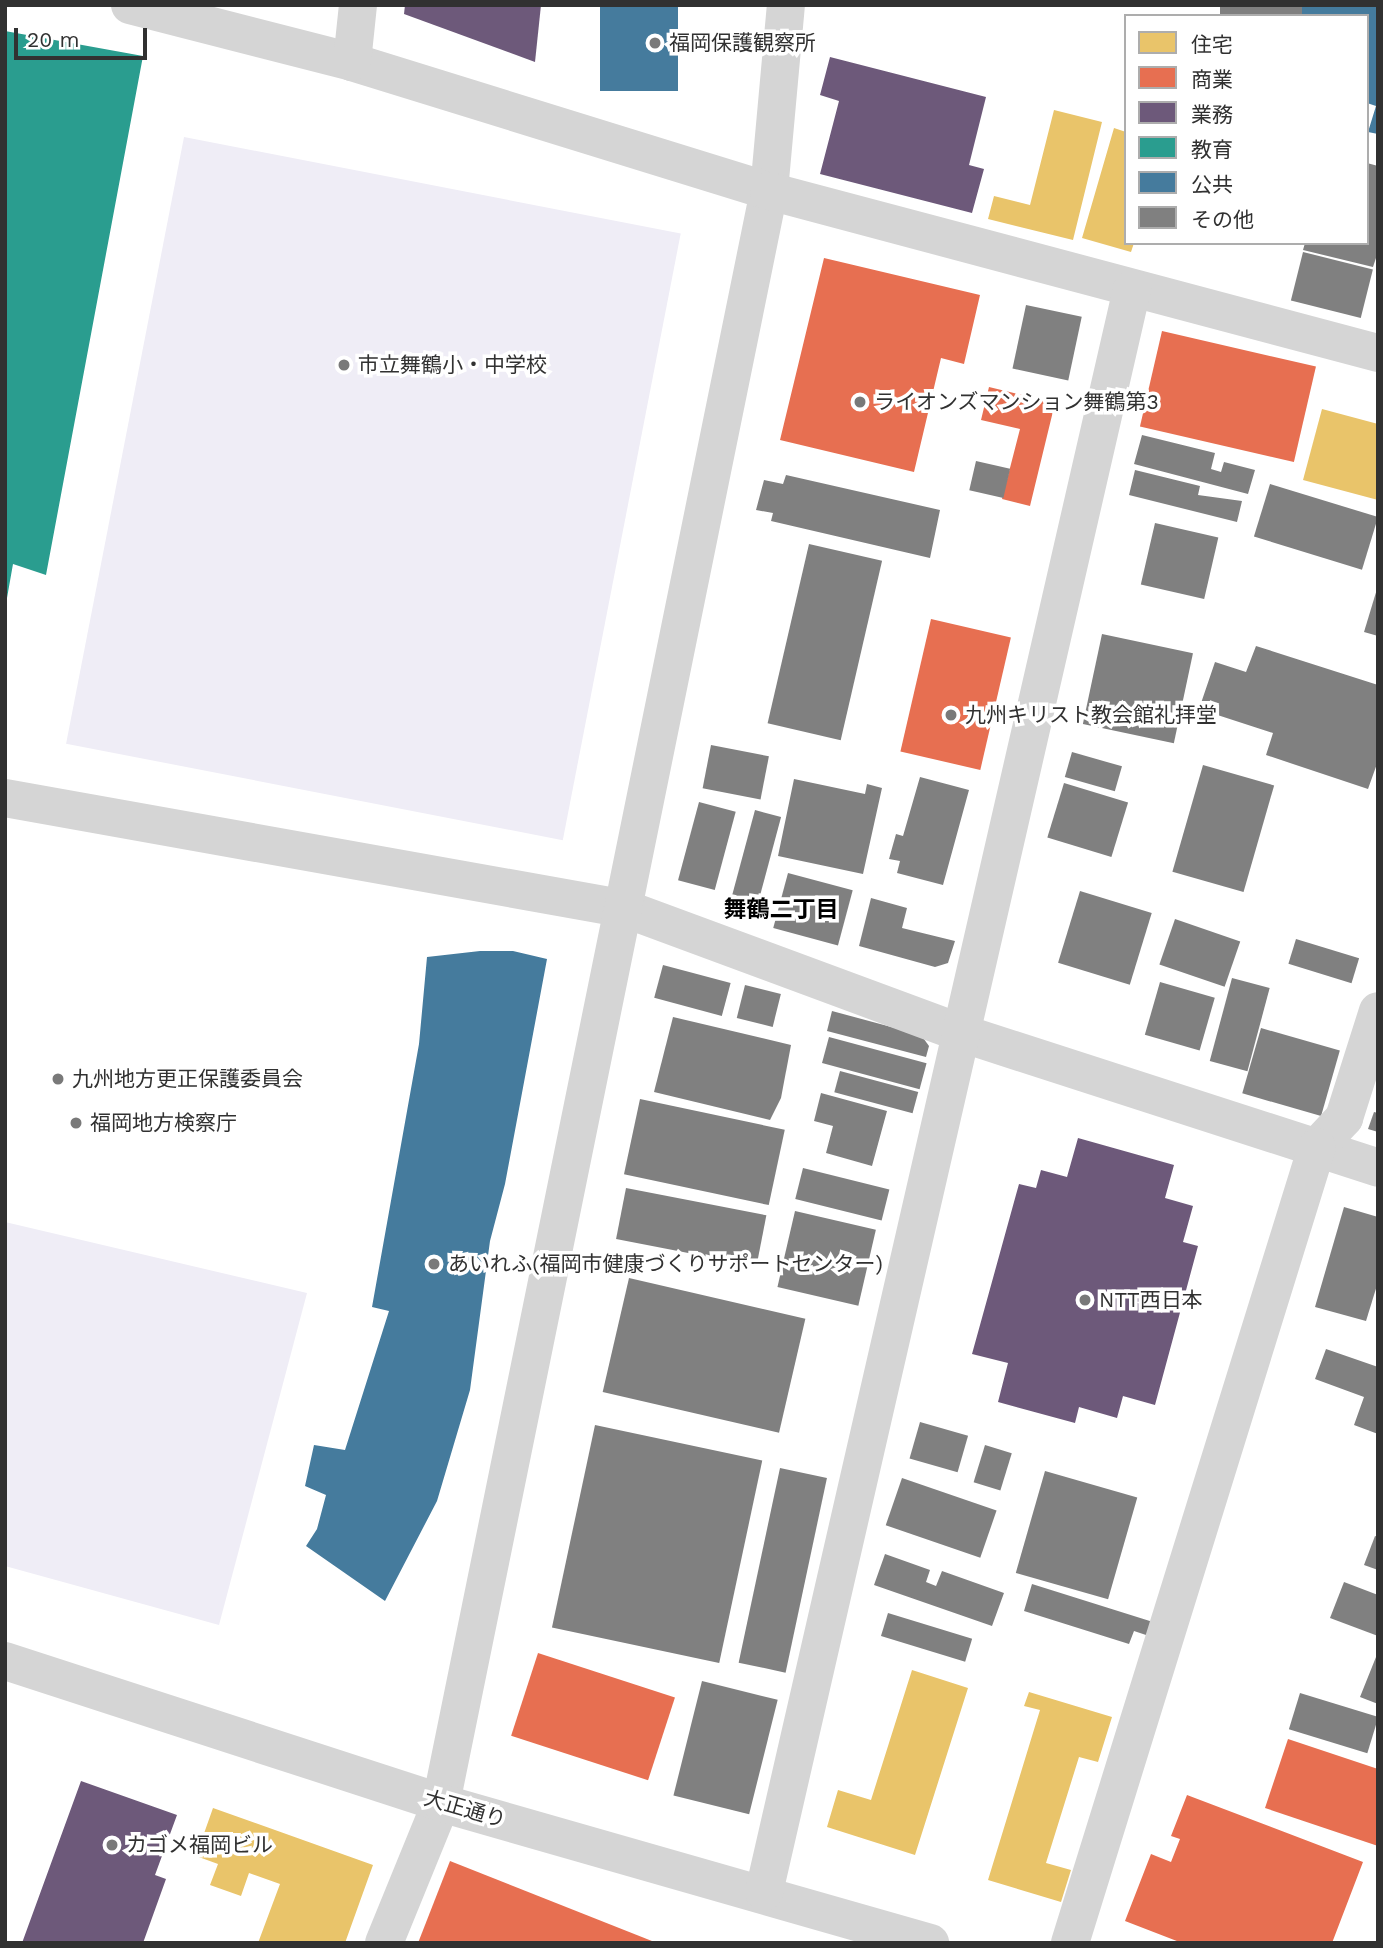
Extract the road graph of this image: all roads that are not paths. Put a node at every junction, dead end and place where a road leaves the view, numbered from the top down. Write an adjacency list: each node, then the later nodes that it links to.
1 (130, 5): 4 (street)
2 (358, 5): 4 (street)
3 (786, 5): 5 (street)
4 (352, 62): 5 (street)
5 (769, 191): 6 (street); 9 (street)
6 (1132, 289): 7 (street); 11 (street)
7 (1378, 353)
8 (5, 798): 9 (street)
9 (625, 909): 11 (street); 15 (street)
10 (1378, 1011): 12 (street)
11 (961, 1033): 12 (street); 16 (street)
12 (1317, 1147): 13 (street); 19 (street)
13 (1378, 1168)
14 (5, 1661): 15 (street, 大正通り)
15 (442, 1803): 16 (street, 大正通り); 17 (street)
16 (764, 1892): 18 (street, 大正通り)
17 (384, 1943)
18 (930, 1943)
19 (1070, 1943)

